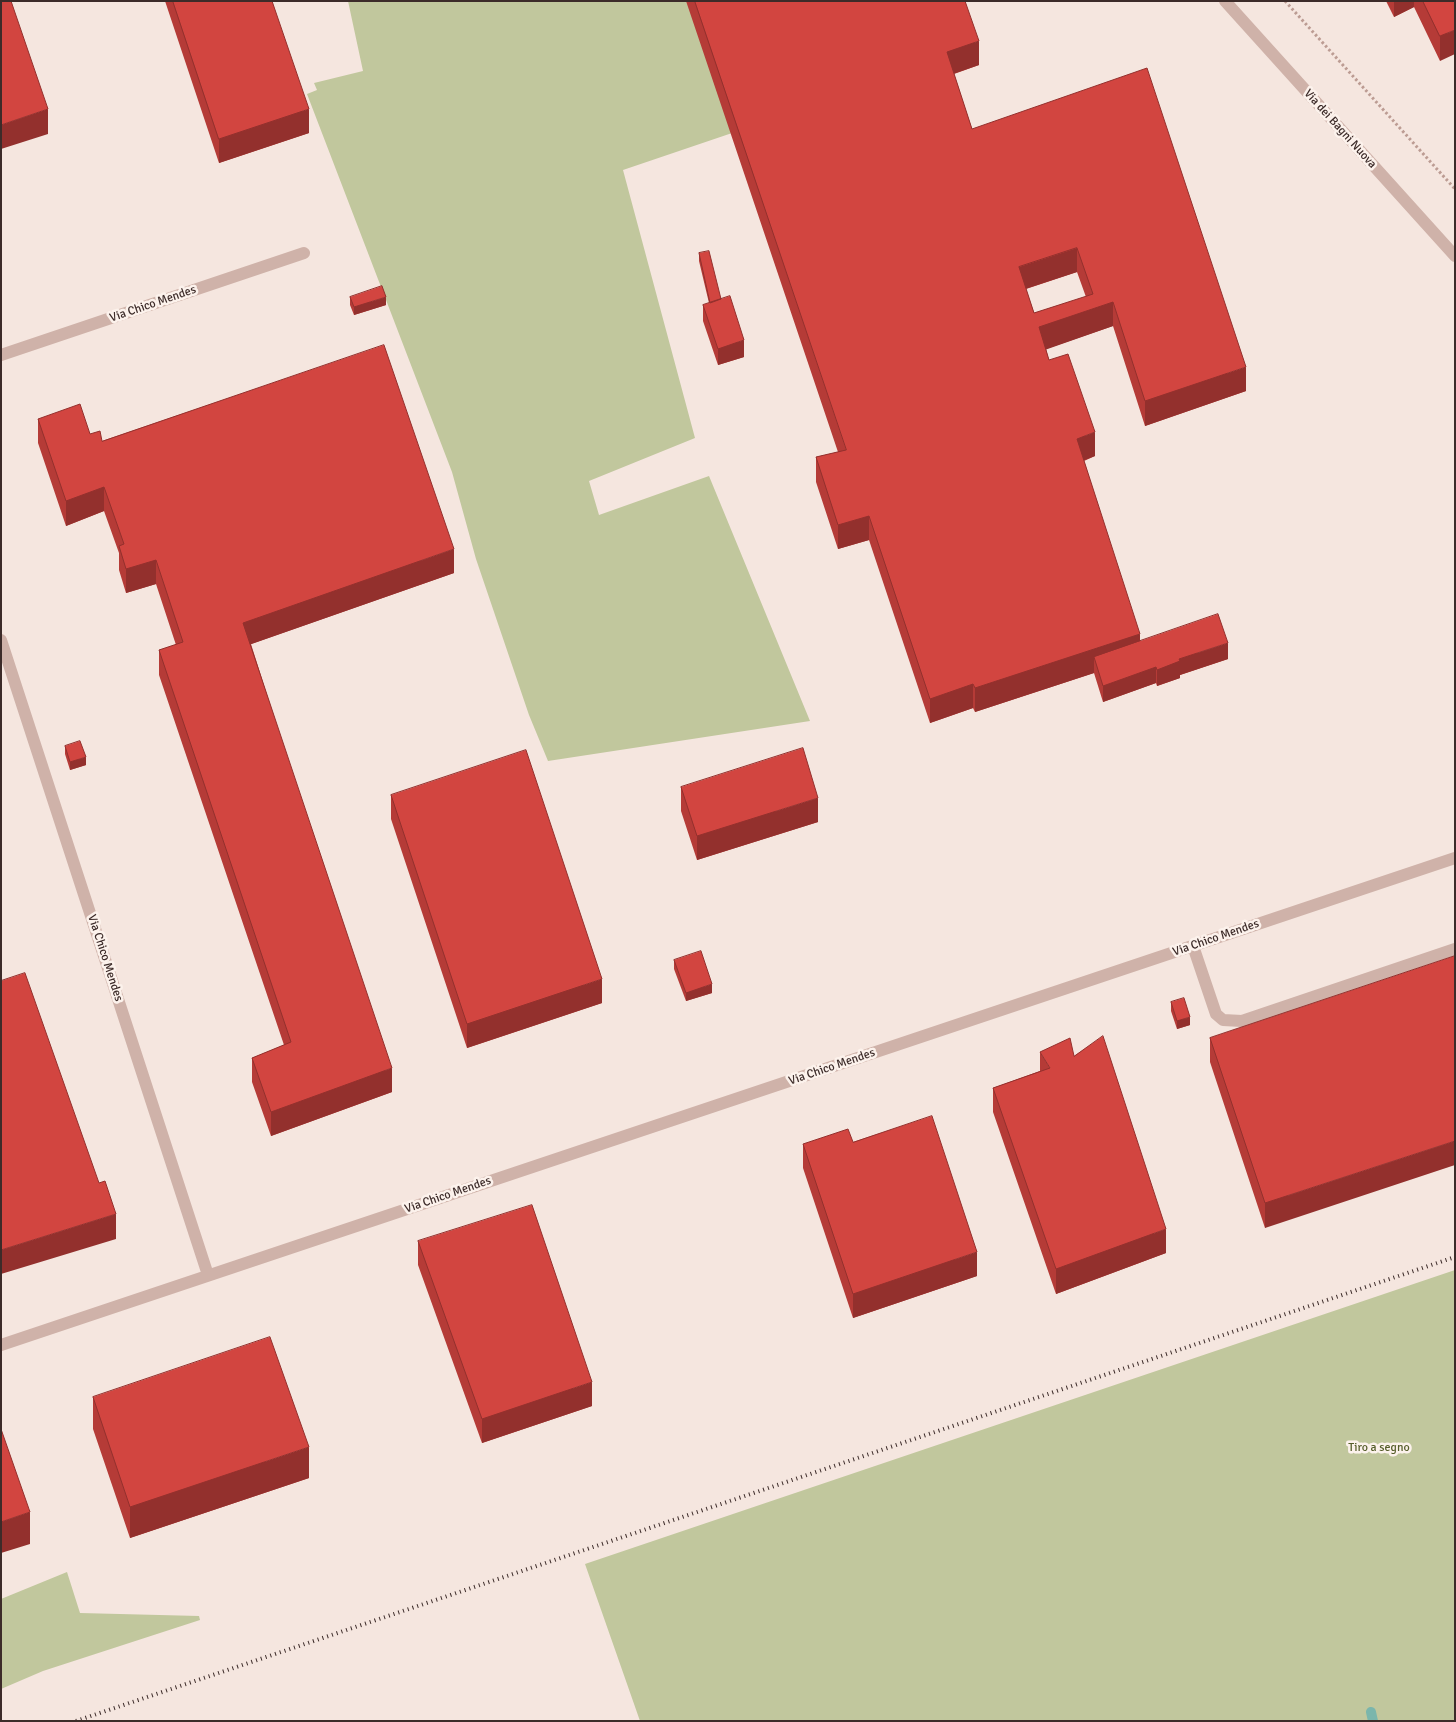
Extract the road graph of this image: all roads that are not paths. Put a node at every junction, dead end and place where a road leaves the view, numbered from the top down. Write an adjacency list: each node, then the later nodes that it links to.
1 (1225, 1): 3 (street, Via dei Bagni Nuova)
2 (304, 253): 4 (street, Via Chico Mendes)
3 (1455, 256)
4 (1, 355)
5 (1, 640): 9 (street, Via Chico Mendes)
6 (1455, 858): 7 (street, Via Chico Mendes)
7 (1193, 946): 8 (street); 9 (street, Via Chico Mendes)
8 (1455, 949)
9 (208, 1275): 10 (street, Via Chico Mendes)
10 (1, 1345)

